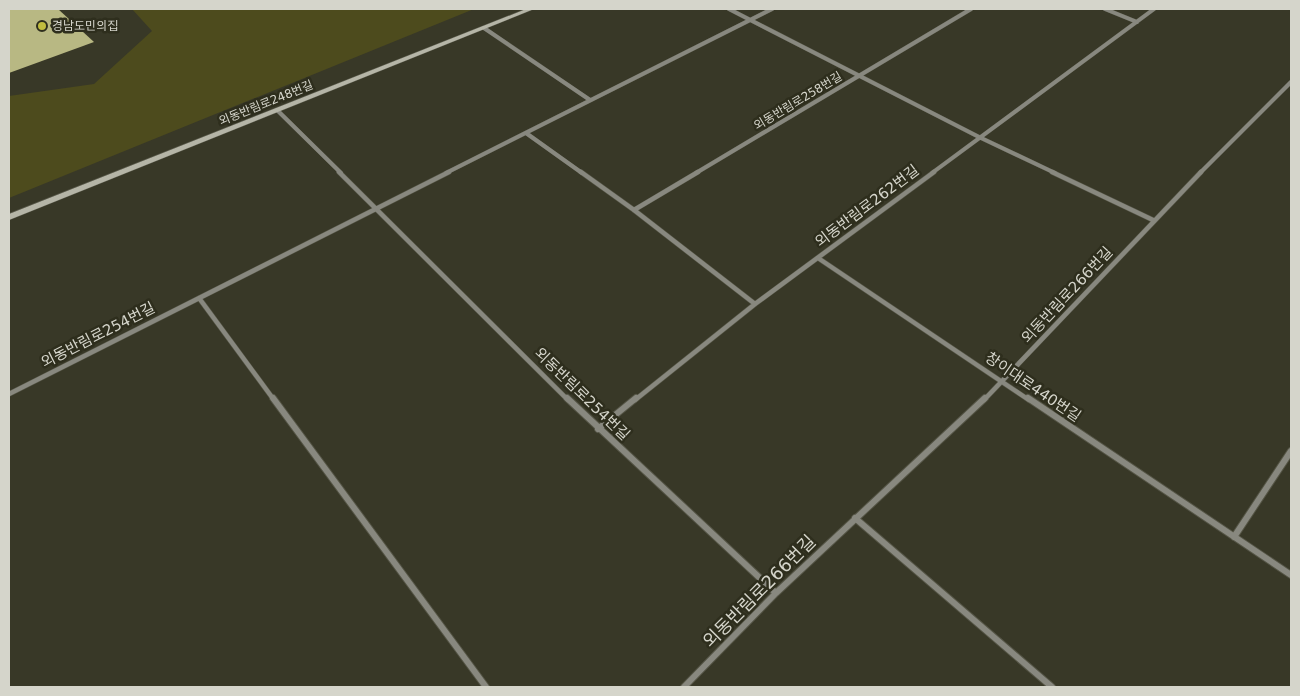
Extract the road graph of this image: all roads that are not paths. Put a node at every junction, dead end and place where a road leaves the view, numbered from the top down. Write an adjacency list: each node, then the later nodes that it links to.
1 (531, 9): 9 (street, 외동반림로248번길)
2 (729, 9): 7 (street)
3 (772, 9): 7 (street, 외동반림로254번길)
4 (971, 9): 10 (street, 외동반림로258번길)
5 (1105, 9): 8 (street)
6 (1154, 9): 8 (street, 외동반림로262번길)
7 (750, 20): 10 (street); 12 (street, 외동반림로254번길)
8 (1137, 22): 15 (street, 외동반림로262번길)
9 (484, 28): 12 (street); 13 (street, 외동반림로248번길)
10 (861, 75): 15 (street); 17 (street, 외동반림로258번길)
11 (1291, 82): 19 (street, 외동반림로266번길)
12 (590, 100): 14 (street, 외동반림로254번길)
13 (277, 110): 16 (street); 18 (street, 외동반림로248번길)
14 (526, 133): 16 (street, 외동반림로254번길); 17 (street)
15 (979, 137): 19 (street); 20 (street, 외동반림로262번길)
16 (376, 208): 21 (street, 외동반림로254번길); 25 (street, 외동반림로254번길)
17 (634, 210): 22 (street)
18 (9, 217)
19 (1153, 220): 23 (street, 외동반림로266번길)
20 (818, 258): 22 (street, 외동반림로262번길); 23 (street, 창이대로440번길)
21 (199, 298): 24 (street, 외동반림로254번길); 31 (street)
22 (755, 304): 25 (street, 외동반림로262번길)
23 (1003, 382): 27 (street, 외동반림로266번길); 28 (street, 창이대로440번길)
24 (9, 394)
25 (598, 429): 30 (street, 외동반림로254번길)
26 (1291, 450): 28 (street)
27 (855, 518): 30 (street, 외동반림로266번길); 33 (street)
28 (1234, 537): 29 (street, 창이대로440번길)
29 (1291, 575)
30 (776, 593): 32 (street, 외동반림로266번길)
31 (486, 687)
32 (684, 687)
33 (1052, 687)

